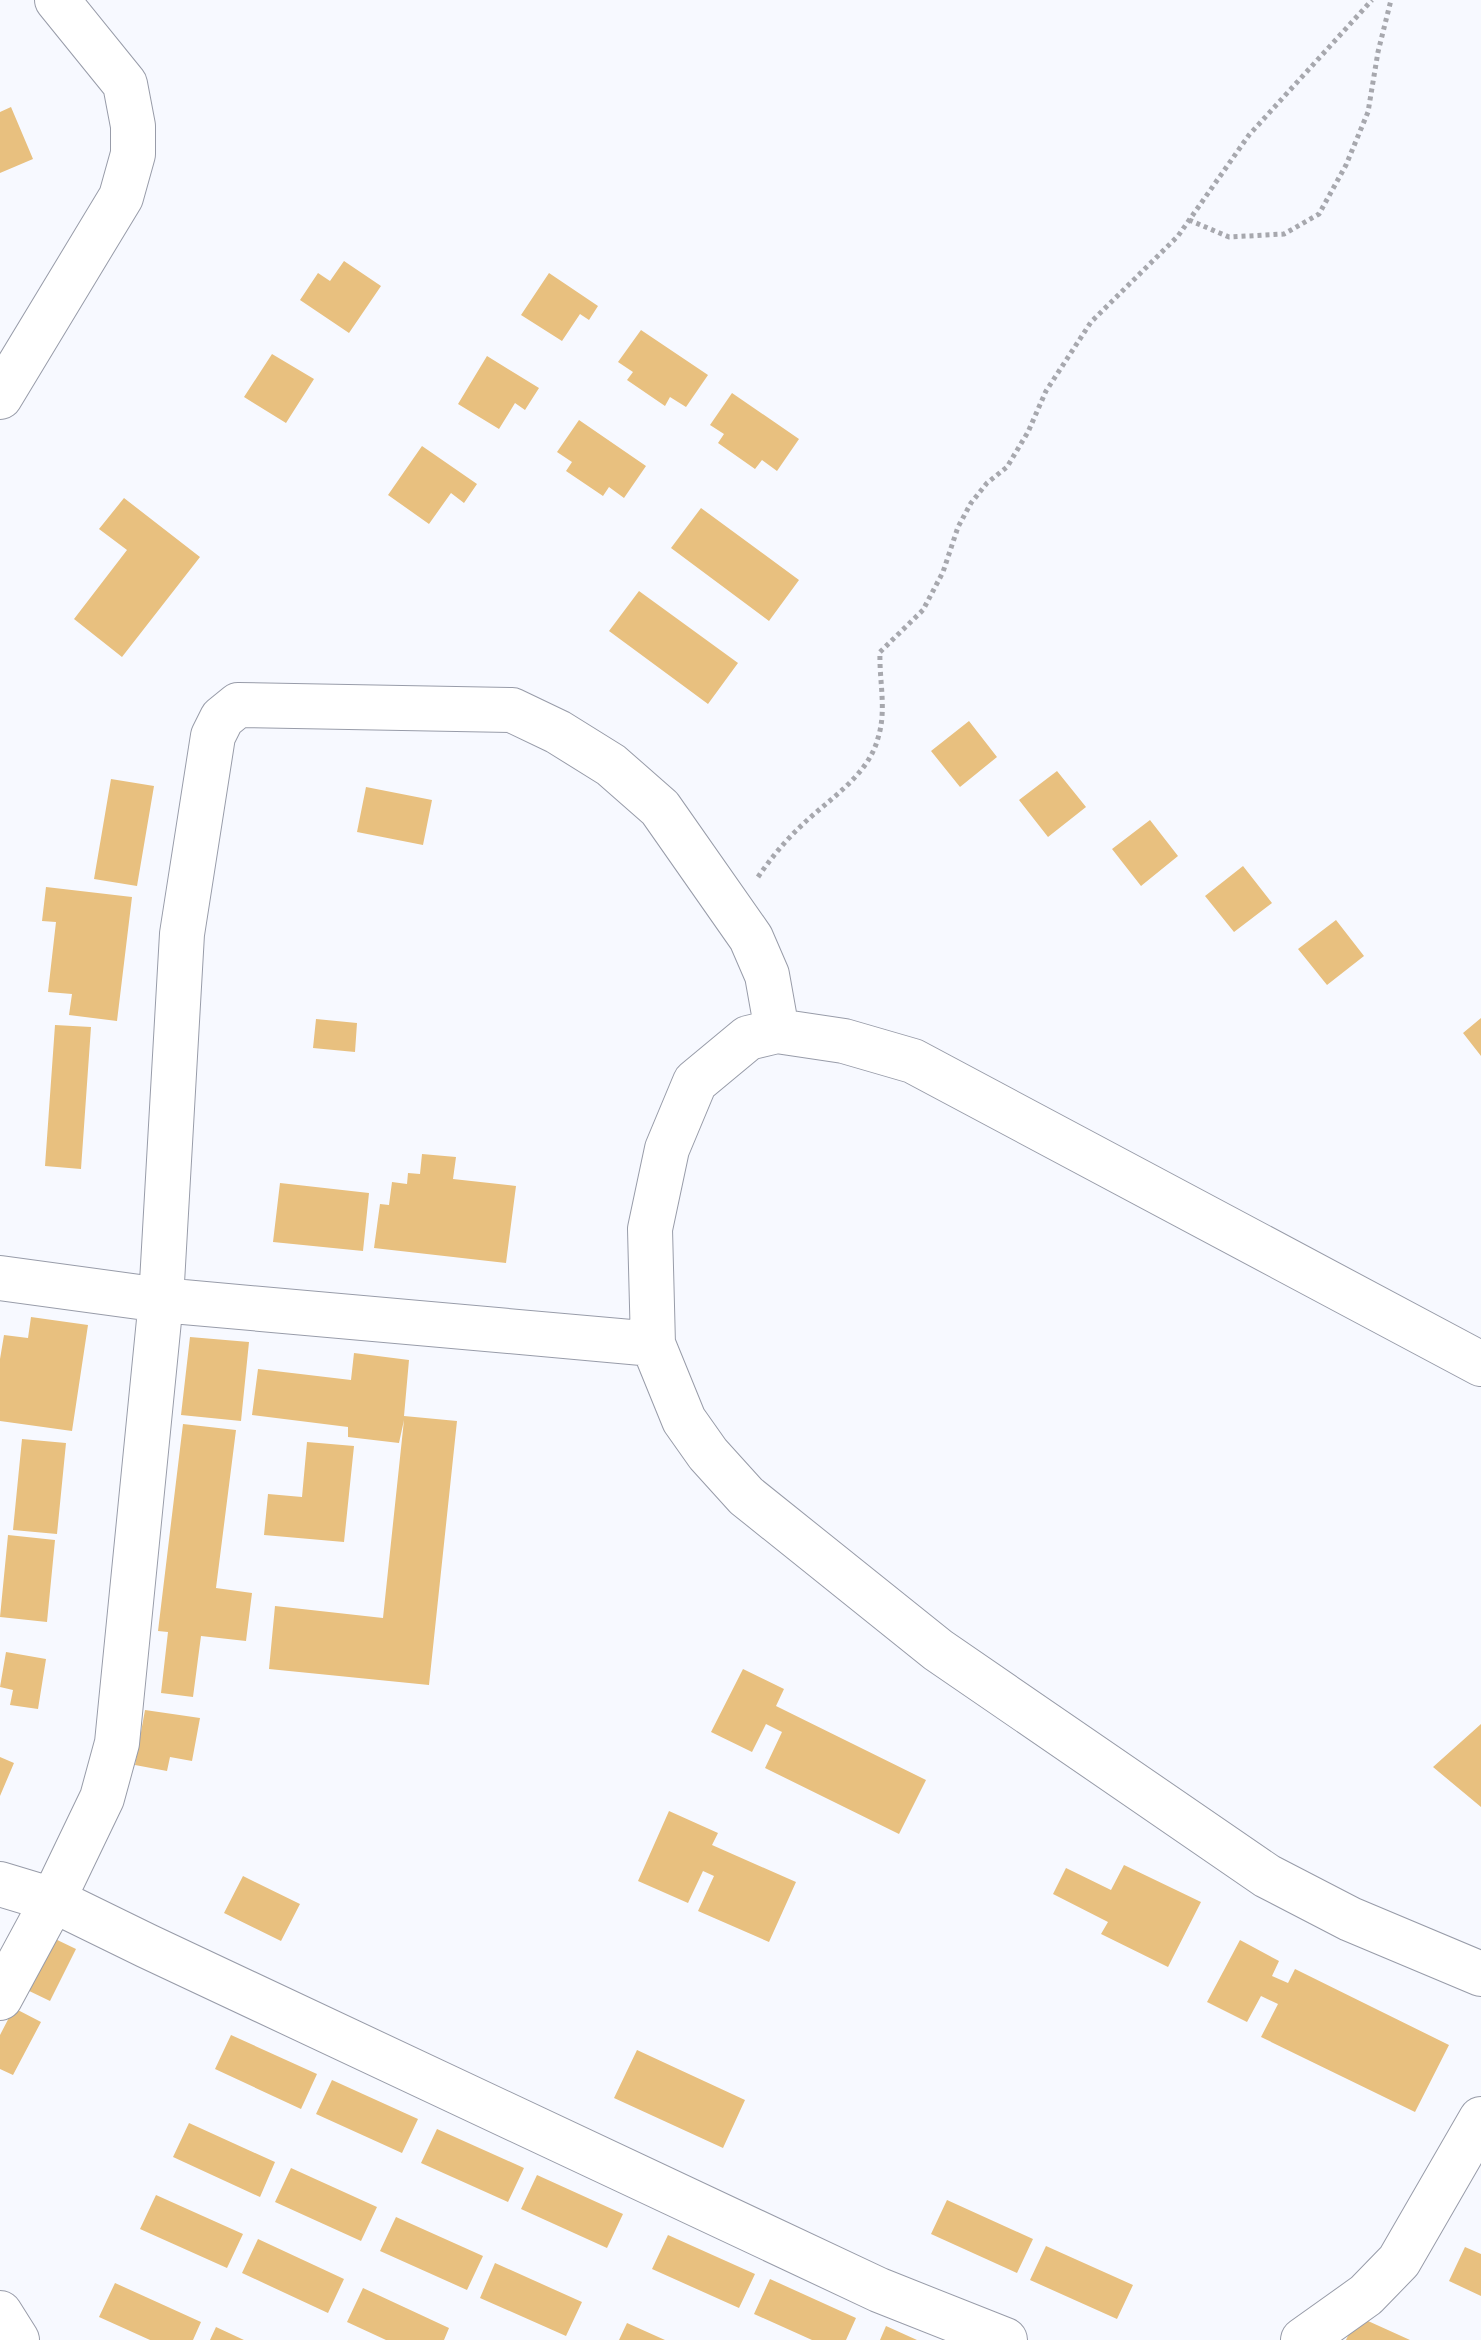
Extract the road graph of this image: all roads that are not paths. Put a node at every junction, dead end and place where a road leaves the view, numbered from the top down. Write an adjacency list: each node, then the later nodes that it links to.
1 (57, 0): 2 (street)
2 (0, 397)
3 (777, 1031): 5 (street); 6 (street); 7 (street)
4 (0, 1278): 5 (street)
5 (161, 1300): 6 (street); 9 (street)
6 (653, 1344): 10 (street)
7 (1481, 1364)
8 (0, 1884): 9 (street)
9 (53, 1900): 11 (street); 15 (street)
10 (1481, 1974)
11 (0, 1998)
12 (1481, 2119): 16 (street)
13 (0, 2313): 14 (street)
14 (17, 2340)
15 (1005, 2340)
16 (1303, 2340)

